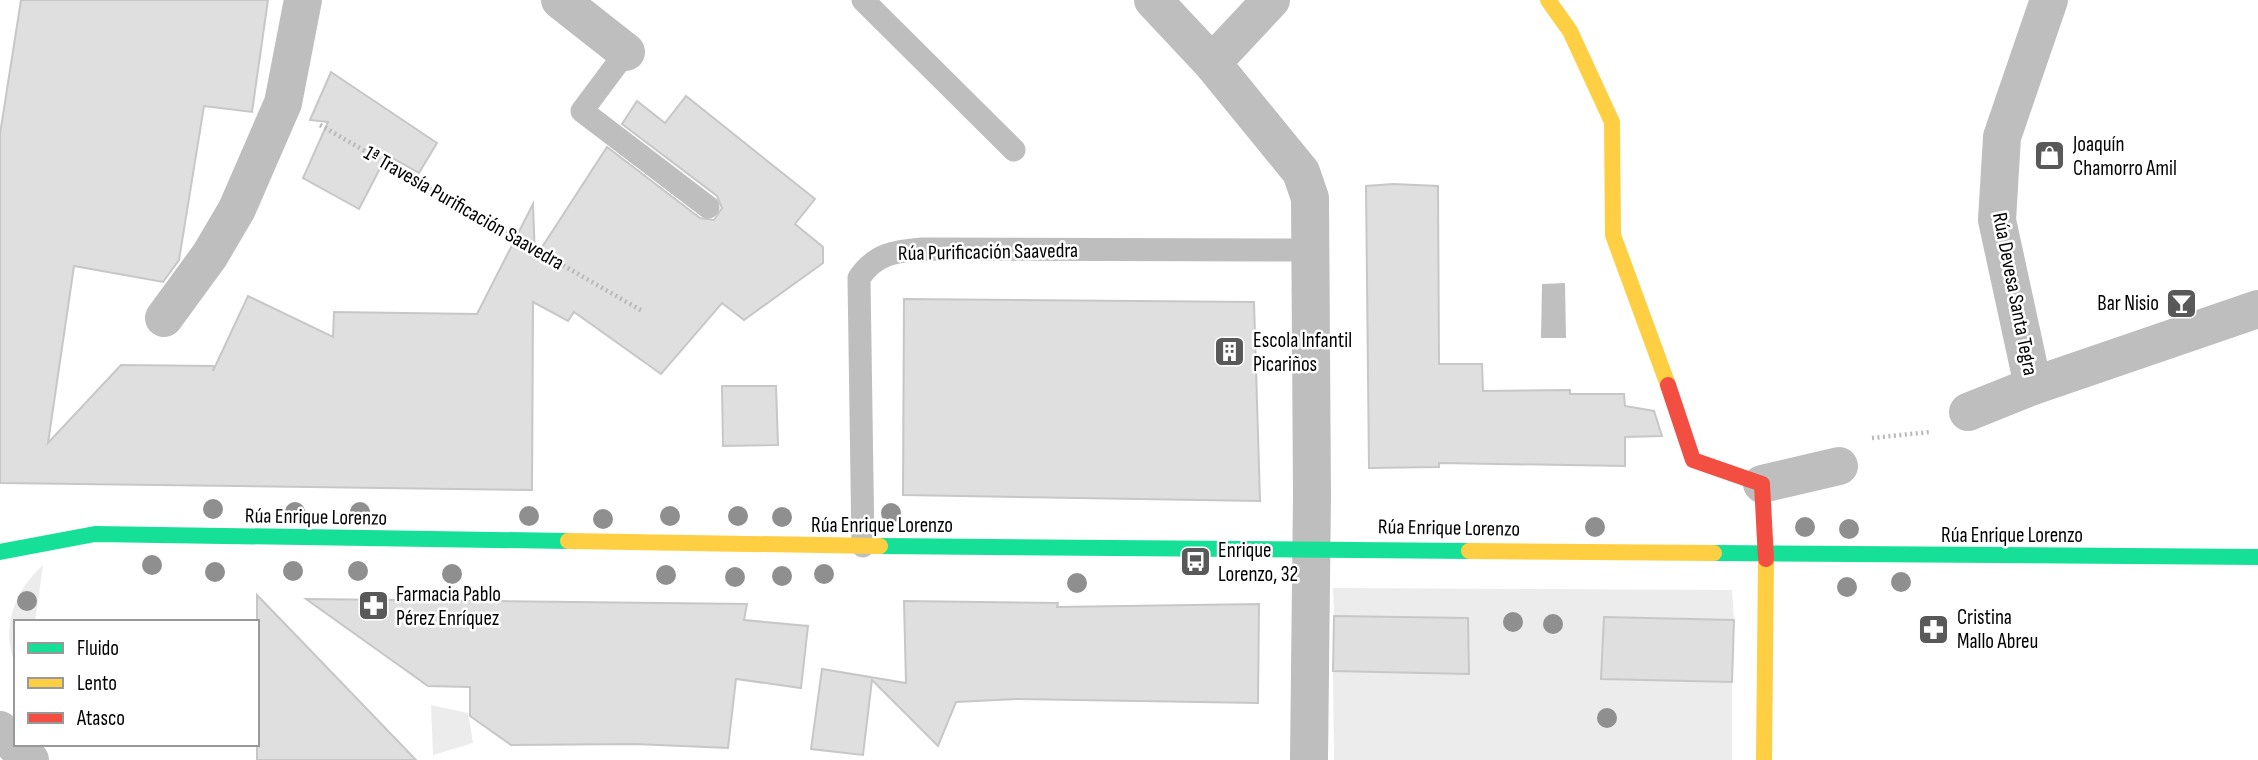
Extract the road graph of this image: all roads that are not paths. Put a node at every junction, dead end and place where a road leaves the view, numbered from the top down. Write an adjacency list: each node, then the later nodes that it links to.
1 (303, 0): 14 (street)
2 (560, 0): 8 (street)
3 (863, 0): 10 (lane)
4 (1153, 0): 9 (street)
5 (1271, 0): 9 (street)
6 (1548, 0): 18 (street)
7 (2049, 0): 15 (street, Rúa Devesa Santa Tegra)
8 (626, 52): 11 (lane)
9 (1212, 63): 12 (street)
10 (1014, 150)
11 (708, 207)
12 (1310, 250): 19 (lane, Rúa Purificación Saavedra); 20 (street)
13 (2258, 309): 15 (street, Rúa Devesa Santa Tegra)
14 (164, 318)
15 (2033, 386): 16 (street, Rúa Devesa Santa Tegra)
16 (1968, 412)
17 (1839, 466): 18 (street)
18 (1762, 484): 22 (street)
19 (863, 546): 20 (street, Rúa Enrique Lorenzo); 21 (street, Rúa Enrique Lorenzo)
20 (1311, 547): 22 (street, Rúa Enrique Lorenzo); 28 (street)
21 (0, 552)
22 (1766, 554): 23 (street, Rúa Enrique Lorenzo); 29 (street)
23 (2258, 557)
24 (0, 730): 25 (street)
25 (14, 744)
26 (16, 746): 27 (street)
27 (30, 760)
28 (1309, 760)
29 (1764, 760)

